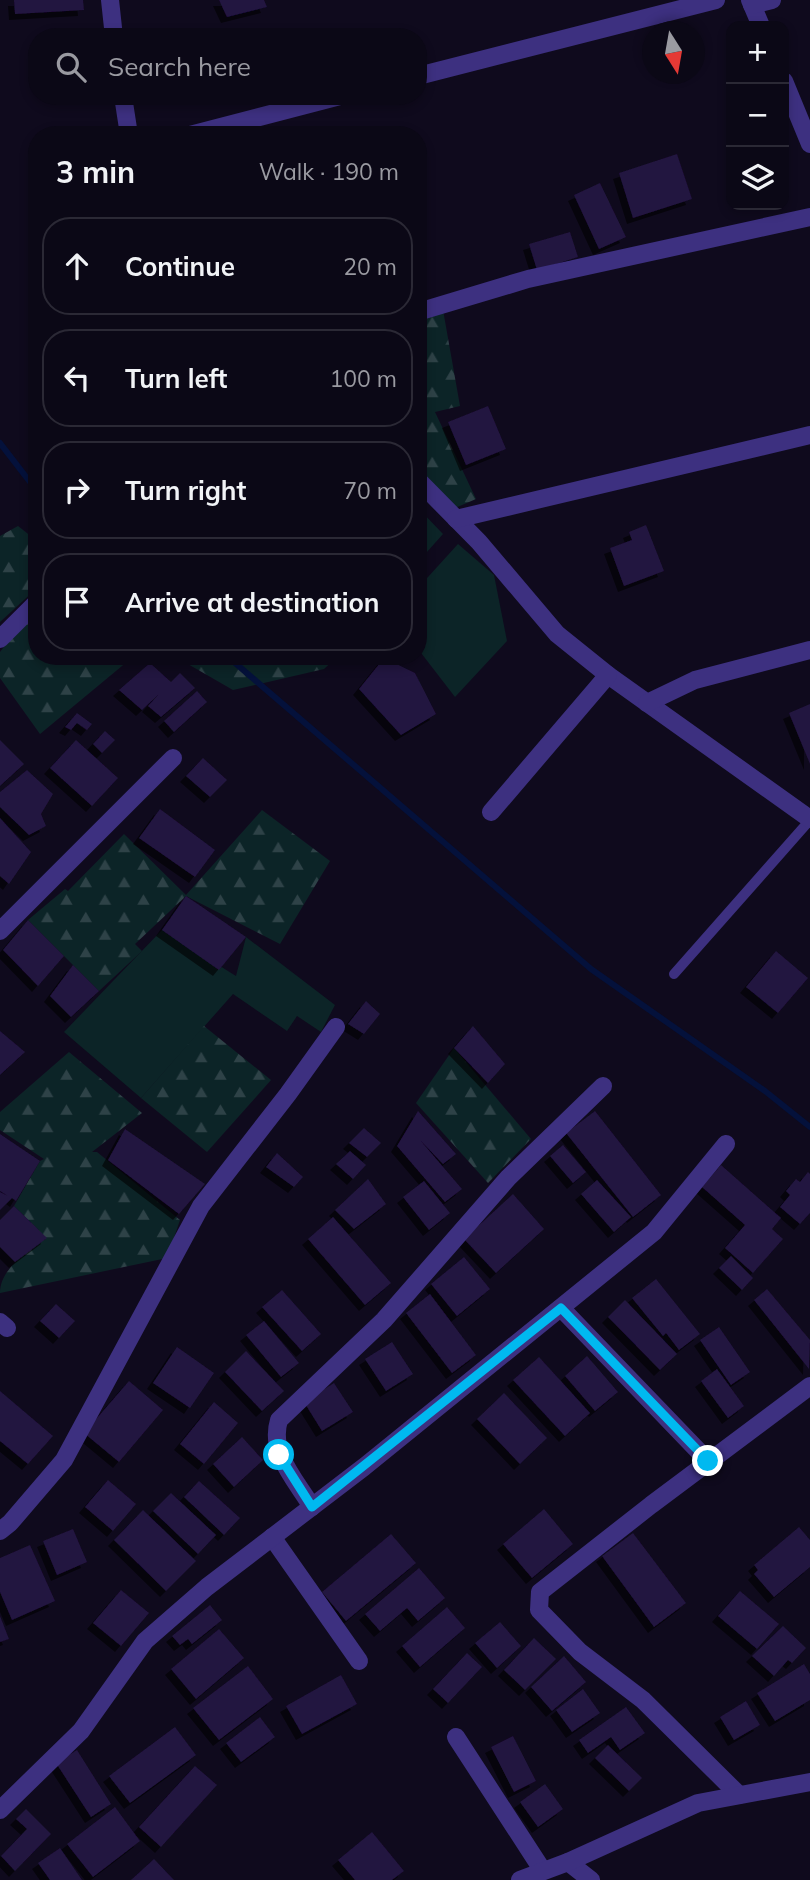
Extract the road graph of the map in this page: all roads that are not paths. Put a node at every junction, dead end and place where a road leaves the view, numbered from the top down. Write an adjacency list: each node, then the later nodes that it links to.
1 (110, 0): 6 (street)
2 (716, 0): 7 (street)
3 (772, 0): 4 (street)
4 (751, 3): 5 (street)
5 (759, 21)
6 (113, 28)
7 (427, 74)
8 (785, 84): 13 (street)
9 (124, 105): 11 (street)
10 (305, 105): 12 (street)
11 (128, 126)
12 (225, 126)
13 (810, 144)
14 (810, 217): 15 (street)
15 (427, 309)
16 (810, 435): 18 (street)
17 (427, 489): 18 (street)
18 (456, 519): 22 (street)
19 (28, 611): 20 (street)
20 (0, 639)
21 (810, 650): 23 (street)
22 (608, 675): 23 (street); 25 (street)
23 (647, 703): 26 (street)
24 (173, 758): 27 (street)
25 (491, 811)
26 (810, 819): 28 (lane)
27 (0, 931)
28 (674, 974)
29 (336, 1027): 36 (street)
30 (603, 1086): 35 (street)
31 (726, 1144): 32 (street)
32 (561, 1308): 34 (street); 35 (street)
33 (810, 1386): 34 (street)
34 (708, 1461): 41 (street)
35 (312, 1507): 37 (street)
36 (0, 1531)
37 (272, 1537): 38 (street); 42 (street)
38 (359, 1661)
39 (456, 1737): 44 (street)
40 (810, 1782): 41 (street)
41 (739, 1795): 43 (street)
42 (0, 1810)
43 (568, 1862): 44 (street); 46 (street)
44 (543, 1871): 45 (street)
45 (520, 1880)
46 (591, 1880)

